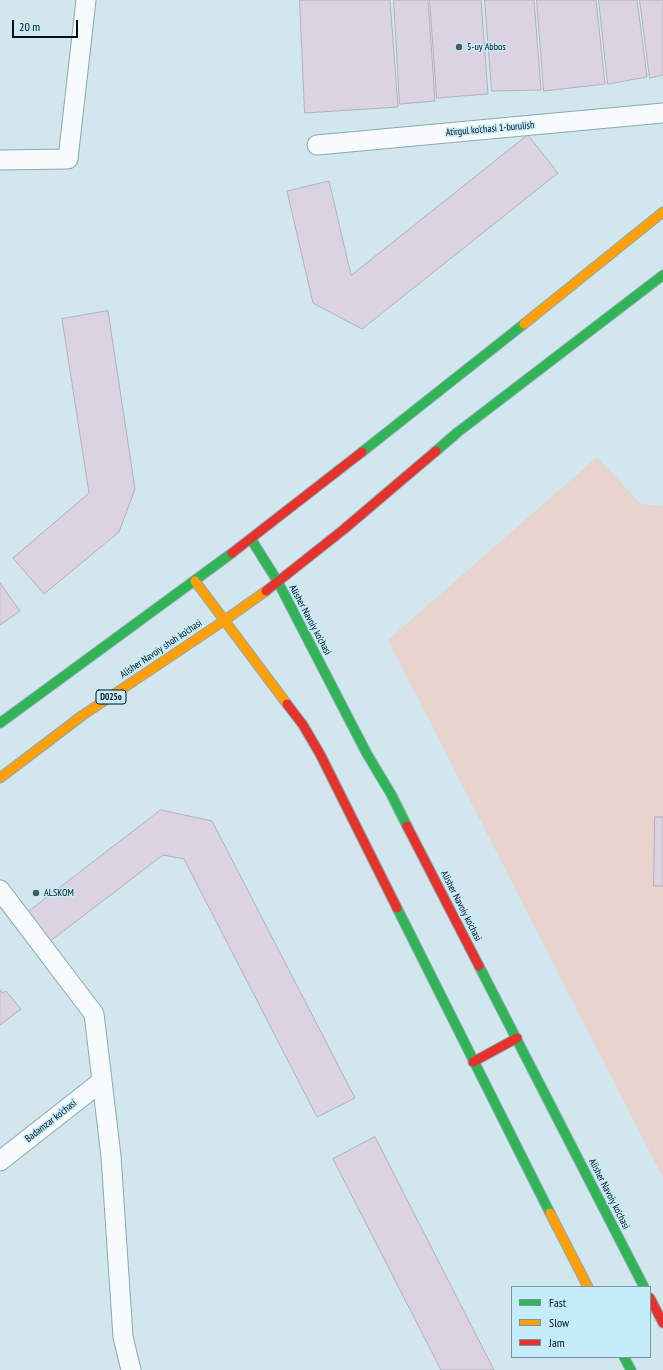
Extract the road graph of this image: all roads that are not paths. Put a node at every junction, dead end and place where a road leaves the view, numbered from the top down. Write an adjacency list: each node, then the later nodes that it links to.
1 (86, 0): 4 (street)
2 (663, 113): 3 (street, Atirgul ko'chasi 1-burulish)
3 (317, 144)
4 (0, 160)
5 (663, 212): 7 (main road)
6 (663, 275): 9 (main road, Alisher Navoiy shoh ko'chasi)
7 (251, 539): 8 (main road); 9 (main road, Alisher Navoiy ko’chasi)
8 (195, 581): 10 (main road); 11 (main road)
9 (278, 582): 10 (main road, Alisher Navoiy shoh ko'chasi / D025o); 14 (main road, Alisher Navoiy ko’chasi)
10 (225, 620): 12 (main road, Alisher Navoiy shoh ko'chasi / D025o); 15 (main road)
11 (0, 723)
12 (0, 778)
13 (0, 890): 16 (street)
14 (516, 1038): 15 (main road); 19 (main road, Alisher Navoiy ko’chasi)
15 (473, 1062): 18 (main road)
16 (102, 1081): 17 (street, Badamzar ko'chasi); 23 (street)
17 (0, 1161)
18 (587, 1286)
19 (643, 1286)
20 (651, 1300): 21 (main road)
21 (663, 1323)
22 (625, 1358): 24 (main road)
23 (131, 1370)
24 (631, 1370)

